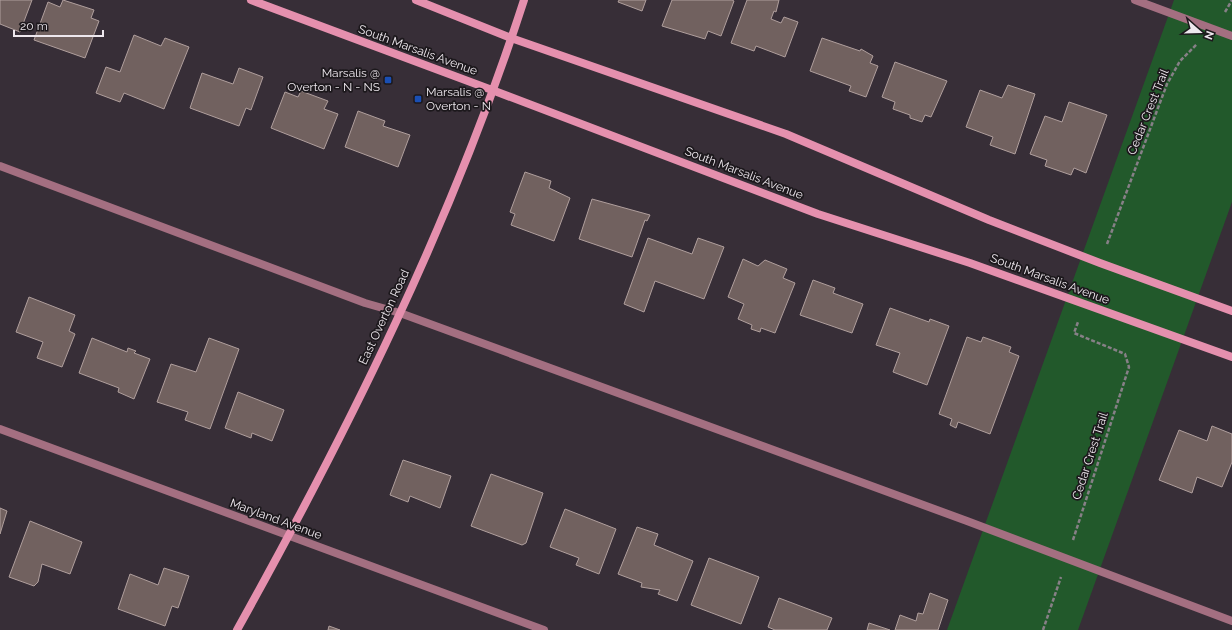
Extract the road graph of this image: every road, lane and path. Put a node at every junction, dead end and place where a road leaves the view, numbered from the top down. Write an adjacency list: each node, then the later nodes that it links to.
1 (251, 0): 9 (main road, South Marsalis Avenue)
2 (416, 0): 8 (main road)
3 (524, 0): 8 (main road, East Overton Road)
4 (1135, 0): 6 (street)
5 (1232, 0): 6 (path, Cedar Crest Trail)
6 (1210, 28): 7 (street); 11 (path, Cedar Crest Trail)
7 (1232, 36)
8 (511, 38): 9 (main road, East Overton Road); 12 (main road)
9 (492, 90): 13 (main road, East Overton Road); 15 (main road, South Marsalis Avenue)
10 (0, 166): 13 (street)
11 (1106, 244)
12 (1232, 311)
13 (400, 313): 17 (main road, East Overton Road); 18 (street)
14 (1078, 320): 18 (path, Cedar Crest Trail)
15 (1232, 357)
16 (0, 429): 17 (street, Maryland Avenue)
17 (289, 536): 20 (main road, East Overton Road); 21 (street, Maryland Avenue)
18 (1067, 559): 19 (street); 22 (path, Cedar Crest Trail)
19 (1232, 621)
20 (237, 630)
21 (544, 630)
22 (1043, 630)

